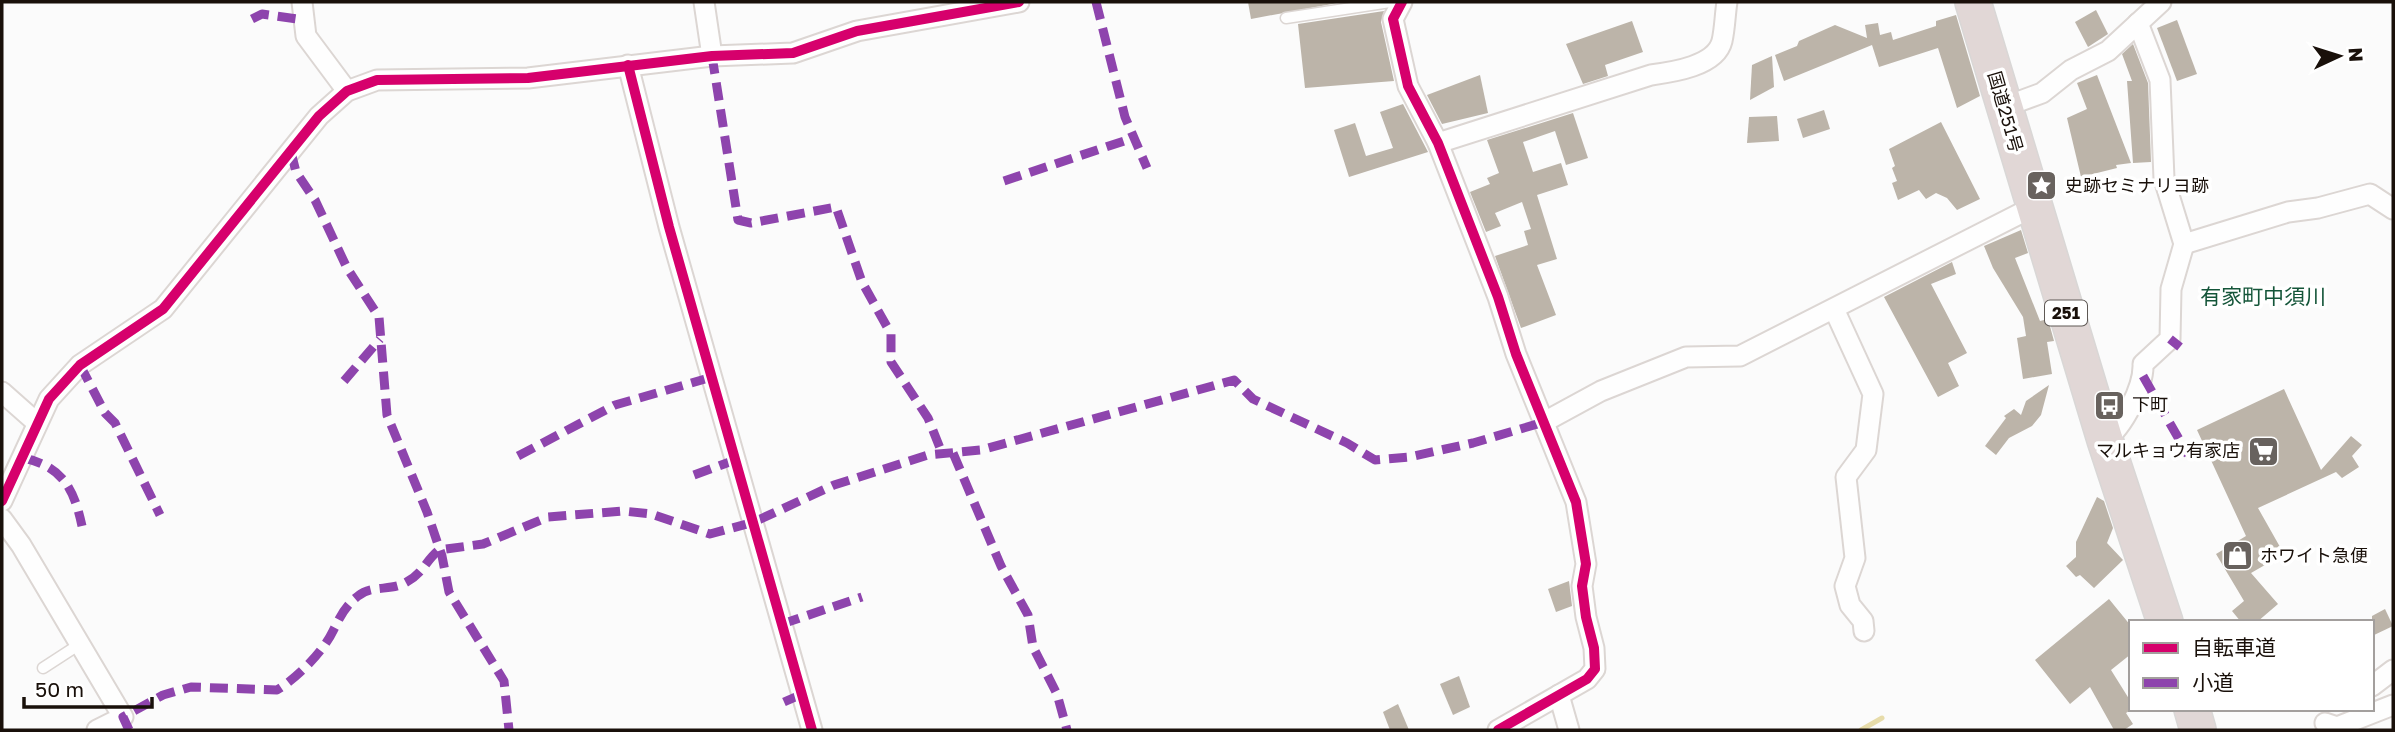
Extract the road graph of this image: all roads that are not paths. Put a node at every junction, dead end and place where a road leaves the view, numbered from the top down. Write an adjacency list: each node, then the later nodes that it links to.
1 (302, 2): 13 (street)
2 (704, 2): 11 (street)
3 (1020, 2): 11 (street)
4 (1390, 2): 9 (lane)
5 (1402, 2): 15 (street)
6 (1727, 2): 15 (street)
7 (1973, 2): 14 (highway, 国道251号 / 251)
8 (2159, 2): 10 (street)
9 (1286, 18)
10 (2138, 23): 14 (street); 18 (street)
11 (712, 56): 12 (street)
12 (628, 65): 13 (street); 38 (street)
13 (346, 91): 22 (street)
14 (2004, 107): 16 (highway, 国道251号 / 251)
15 (1438, 143): 21 (street)
16 (2033, 207): 19 (street); 23 (highway, 国道251号 / 251)
17 (2393, 214): 18 (street)
18 (2184, 244): 23 (street)
19 (1834, 309): 21 (street); 27 (street)
20 (2, 392): 22 (street)
21 (1544, 422): 32 (street)
22 (37, 423): 24 (street)
23 (2105, 440): 26 (highway, 国道251号 / 251)
24 (2, 501)
25 (2, 519): 28 (street)
26 (2164, 620)
27 (1864, 631)
28 (81, 643): 29 (lane); 37 (street)
29 (43, 668)
30 (2393, 670): 31 (street)
31 (2374, 684)
32 (1559, 695): 39 (street); 40 (street)
33 (2393, 705): 36 (street)
34 (2193, 711): 41 (highway)
35 (2340, 711): 36 (street)
36 (2320, 727)
37 (97, 730)
38 (812, 730)
39 (1498, 730)
40 (1569, 730)
41 (2198, 730)

